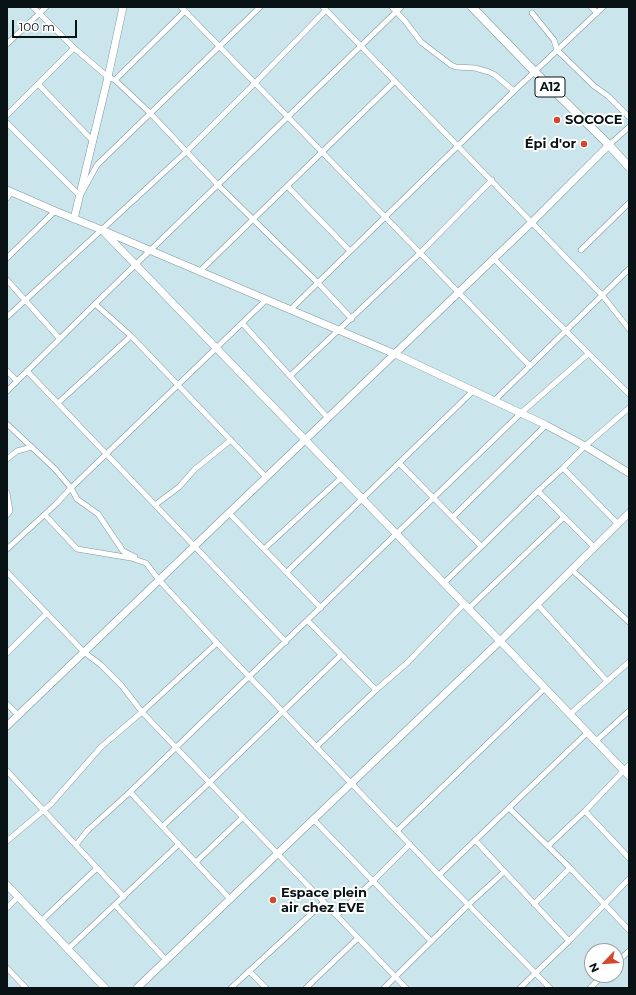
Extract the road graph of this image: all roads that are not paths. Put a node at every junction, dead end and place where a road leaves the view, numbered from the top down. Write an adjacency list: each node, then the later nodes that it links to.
1 (34, 7): 14 (street)
2 (46, 7): 14 (street)
3 (122, 7): 22 (street)
4 (392, 7): 12 (street)
5 (401, 7): 12 (street)
6 (472, 7): 21 (main road, A12)
7 (591, 7): 15 (street)
8 (603, 7): 15 (street)
9 (257, 8): 17 (street)
10 (324, 8): 18 (street); 24 (street)
11 (183, 9): 17 (street); 22 (street)
12 (397, 11): 18 (street); 26 (street)
13 (532, 12): 20 (street)
14 (39, 13): 16 (street); 19 (street)
15 (597, 13): 20 (street)
16 (7, 44)
17 (219, 46): 24 (street); 27 (street)
18 (361, 46): 23 (street); 29 (street)
19 (74, 48): 22 (street); 25 (street)
20 (557, 50): 21 (street); 30 (street)
21 (534, 72): 26 (street); 34 (main road, A12)
22 (112, 78): 27 (street); 33 (street)
23 (395, 81): 35 (street); 37 (street)
24 (255, 83): 29 (street); 36 (street)
25 (38, 84): 28 (street); 33 (street)
26 (514, 91): 35 (street)
27 (150, 113): 36 (street); 43 (street)
28 (7, 115)
29 (288, 117): 37 (street); 40 (street)
30 (629, 117)
31 (7, 123): 43 (street)
32 (629, 127): 34 (street)
33 (93, 141): 43 (street)
34 (609, 145): 38 (main road, A12); 49 (street)
35 (458, 146): 39 (street); 46 (street)
36 (186, 152): 40 (street); 50 (street)
37 (322, 153): 41 (street); 46 (street)
38 (629, 167)
39 (492, 180): 49 (street); 54 (street)
40 (218, 185): 48 (street); 52 (street)
41 (288, 187): 48 (street); 53 (street)
42 (8, 193): 45 (street)
43 (80, 196): 47 (street)
44 (629, 203): 51 (street)
45 (55, 211): 47 (street); 55 (street)
46 (385, 217): 53 (street); 54 (street)
47 (74, 219): 50 (street)
48 (253, 219): 59 (street); 61 (street)
49 (532, 222): 56 (street); 63 (street)
50 (102, 230): 52 (street); 57 (street); 64 (street)
51 (581, 250)
52 (150, 251): 57 (street); 59 (street)
53 (350, 251): 61 (street)
54 (420, 253): 62 (street); 69 (street)
55 (7, 258)
56 (494, 259): 62 (street); 73 (street)
57 (136, 264): 66 (street); 76 (street)
58 (629, 269): 63 (street)
59 (199, 272): 65 (street)
60 (7, 280): 64 (street)
61 (318, 283): 67 (street); 69 (street)
62 (459, 293): 77 (street); 79 (street)
63 (602, 294): 71 (street); 73 (street)
64 (24, 300): 68 (street); 75 (street)
65 (266, 300): 67 (street); 70 (street)
66 (95, 304): 74 (street); 75 (street)
67 (290, 310): 72 (street)
68 (7, 317)
69 (352, 319): 72 (street)
70 (242, 323): 76 (street); 82 (street)
71 (629, 328)
72 (339, 331): 77 (street); 82 (street)
73 (566, 332): 78 (street); 79 (street)
74 (131, 336): 84 (street); 89 (street)
75 (60, 339): 81 (street)
76 (216, 347): 84 (street); 96 (street)
77 (395, 354): 85 (street); 92 (street)
78 (588, 354): 87 (street); 91 (street)
79 (530, 366): 88 (street)
80 (7, 371): 83 (street)
81 (27, 371): 83 (street); 89 (street)
82 (290, 376): 92 (street)
83 (17, 381): 86 (street)
84 (178, 385): 95 (street); 99 (street)
85 (474, 390): 88 (street); 101 (street)
86 (7, 391)
87 (629, 394)
88 (495, 400): 91 (street)
89 (58, 403): 99 (street)
90 (629, 408): 97 (street)
91 (521, 413): 94 (street); 110 (street)
92 (328, 418): 96 (street)
93 (7, 424): 98 (street)
94 (546, 425): 97 (street); 116 (street)
95 (231, 440): 104 (street); 111 (street)
96 (305, 440): 104 (street); 105 (street)
97 (585, 446): 102 (street); 103 (street)
98 (32, 447): 100 (street); 106 (street)
99 (106, 454): 106 (street); 111 (street)
100 (7, 459)
101 (399, 463): 109 (street); 110 (street)
102 (563, 468): 107 (street); 118 (street)
103 (629, 474)
104 (266, 477): 112 (street)
105 (342, 477): 109 (street); 124 (street)
106 (71, 488): 115 (street); 125 (street)
107 (538, 491): 117 (street); 121 (street)
108 (7, 493): 114 (street)
109 (362, 498): 119 (street); 128 (street)
110 (434, 498): 116 (street); 119 (street)
111 (155, 505): 120 (street)
112 (229, 513): 120 (street); 124 (street)
113 (629, 513): 118 (street)
114 (7, 515)
115 (45, 515): 123 (street); 125 (street)
116 (453, 517): 121 (street)
117 (564, 517): 122 (street); 132 (street)
118 (618, 524): 122 (street)
119 (397, 534): 130 (street); 133 (street)
120 (194, 546): 129 (street); 138 (street)
121 (481, 546): 130 (street)
122 (594, 547): 126 (street)
123 (7, 549)
124 (264, 549): 128 (street)
125 (146, 563): 129 (street)
126 (572, 570): 131 (street); 136 (street)
127 (7, 572): 134 (street)
128 (287, 572): 133 (street)
129 (159, 580): 139 (street); 140 (street)
130 (444, 583): 132 (street)
131 (537, 604): 137 (street); 145 (street)
132 (466, 606): 137 (street); 147 (street)
133 (321, 608): 135 (street)
134 (47, 613): 140 (street); 141 (street)
135 (308, 621): 138 (street); 142 (street)
136 (629, 622)
137 (500, 641): 146 (street); 162 (street)
138 (286, 642): 144 (street)
139 (217, 643): 144 (street); 151 (street)
140 (84, 652): 151 (street); 153 (street)
141 (7, 654)
142 (341, 656): 147 (street); 149 (street)
143 (629, 662): 145 (street)
144 (250, 677): 149 (street); 158 (street)
145 (607, 681): 152 (street)
146 (545, 688): 152 (street); 170 (street)
147 (376, 690): 157 (street)
148 (7, 704): 153 (street)
149 (282, 711): 157 (street); 161 (street)
150 (629, 711): 156 (street)
151 (142, 712): 158 (street); 165 (street)
152 (570, 714): 155 (street)
153 (18, 715): 154 (street)
154 (7, 726)
155 (587, 732): 156 (street); 164 (street)
156 (596, 741): 160 (street)
157 (316, 747): 162 (street)
158 (176, 748): 161 (street); 163 (street)
159 (7, 771): 165 (street)
160 (627, 771): 166 (street)
161 (210, 782): 167 (street); 169 (street)
162 (351, 783): 168 (street); 170 (street)
163 (130, 792): 169 (street); 175 (street)
164 (509, 808): 171 (street); 176 (street)
165 (43, 810): 172 (street); 175 (street)
166 (584, 811): 176 (street); 178 (street)
167 (243, 817): 177 (street); 179 (street)
168 (313, 819): 177 (street); 185 (street)
169 (162, 826): 173 (street)
170 (397, 831): 174 (street)
171 (475, 840): 182 (street); 183 (street)
172 (7, 841)
173 (179, 844): 179 (street); 188 (street)
174 (410, 844): 183 (street); 185 (street)
175 (76, 845): 180 (street)
176 (548, 846): 181 (street)
177 (278, 853): 189 (street); 190 (street)
178 (629, 858)
179 (196, 862): 189 (street)
180 (97, 868): 188 (street); 197 (street)
181 (570, 868): 191 (street); 192 (street)
182 (504, 872): 192 (street); 194 (street)
183 (439, 875): 194 (street)
184 (629, 880): 191 (street)
185 (373, 881): 196 (street); 200 (street)
186 (7, 884): 187 (street)
187 (18, 897): 195 (street); 197 (street)
188 (124, 897): 193 (street)
189 (230, 899): 203 (street)
190 (324, 902): 196 (street); 205 (street)
191 (604, 903): 198 (street); 201 (street)
192 (534, 904): 201 (street)
193 (115, 905): 202 (street); 203 (street)
194 (468, 905): 200 (street); 206 (street)
195 (7, 908)
196 (337, 915): 199 (street)
197 (41, 920): 202 (street)
198 (629, 930)
199 (358, 938): 207 (street); 213 (street)
200 (431, 941): 207 (street)
201 (569, 941): 206 (street)
202 (68, 949): 209 (street)
203 (166, 960): 210 (street)
204 (7, 968): 208 (street)
205 (249, 971): 211 (street); 212 (street)
206 (536, 973): 216 (street); 217 (street)
207 (395, 977): 214 (street); 215 (street)
208 (26, 988)
209 (105, 988)
210 (137, 988)
211 (231, 988)
212 (266, 988)
213 (306, 988)
214 (384, 988)
215 (406, 988)
216 (520, 988)
217 (550, 988)

